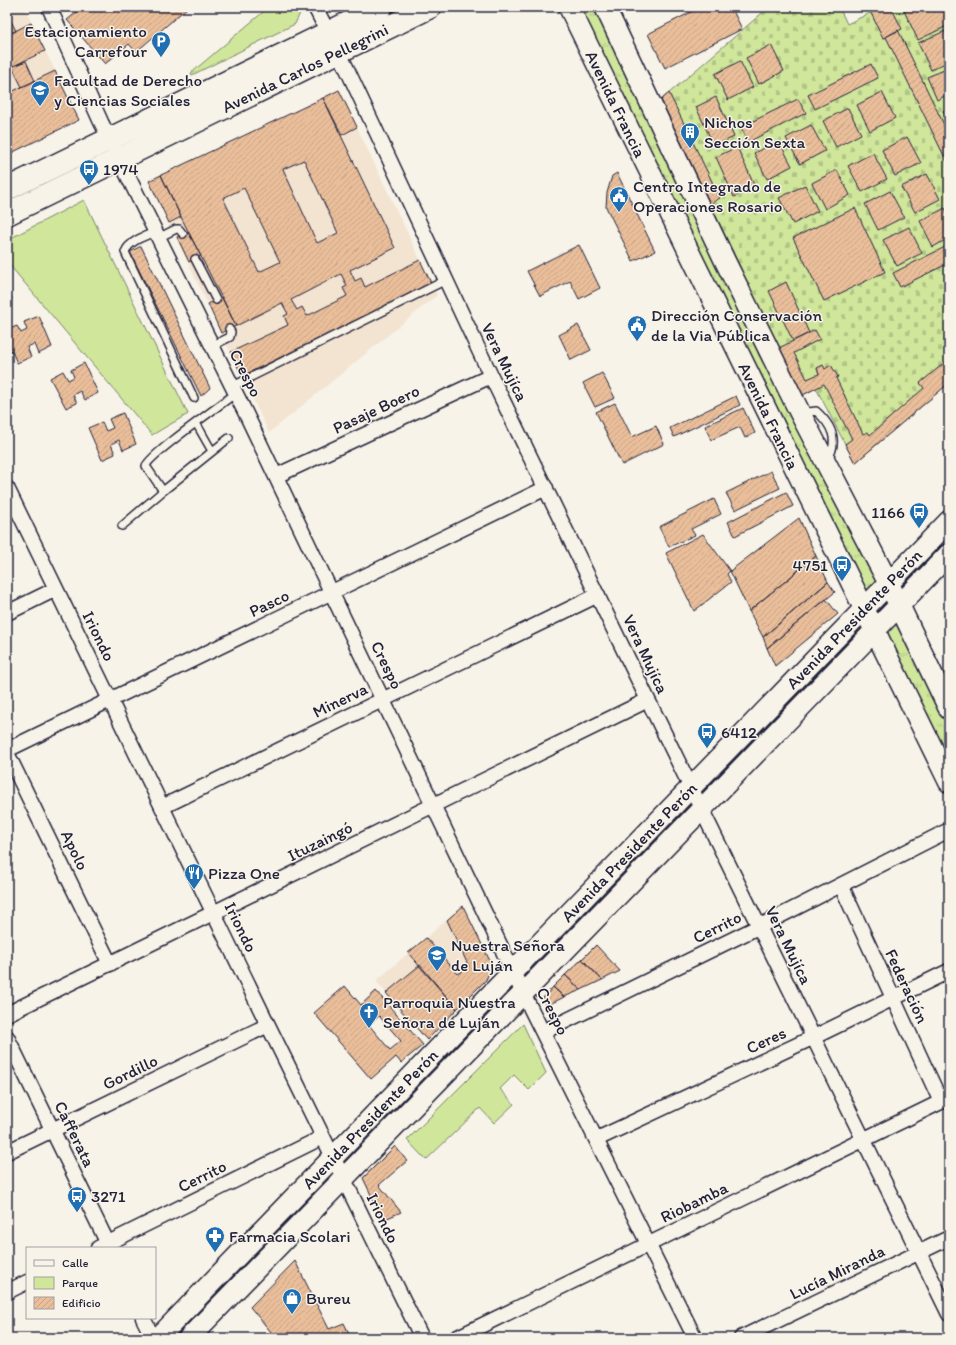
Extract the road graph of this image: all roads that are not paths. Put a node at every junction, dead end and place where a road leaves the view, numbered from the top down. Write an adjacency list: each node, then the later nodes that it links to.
1 (48, 7): 9 (street, Crespo)
2 (315, 7): 7 (street, Vera Mujíca)
3 (381, 7): 7 (main road, Avenida Carlos Pellegrini)
4 (430, 7): 8 (main road, Avenida Carlos Pellegrini)
5 (568, 7): 17 (main road, Avenida Francia)
6 (605, 7): 16 (main road, Avenida Francia)
7 (328, 33): 8 (street, Vera Mujíca); 9 (main road, Avenida Carlos Pellegrini)
8 (338, 52): 10 (main road, Avenida Carlos Pellegrini); 18 (street, Vera Mujíca)
9 (109, 139): 10 (street, Crespo); 11 (main road, Avenida Carlos Pellegrini)
10 (119, 159): 12 (main road, Avenida Carlos Pellegrini); 14 (street, Crespo)
11 (7, 189)
12 (7, 214)
13 (183, 234): 14 (lane)
14 (157, 235): 21 (street, Crespo); 24 (lane)
15 (195, 259): 19 (lane)
16 (725, 261): 17 (main road); 28 (main road, Avenida Francia)
17 (697, 268): 32 (main road, Avenida Francia)
18 (446, 280): 22 (street, Vera Mujíca); 23 (lane)
19 (216, 300)
20 (229, 329): 21 (lane)
21 (212, 346): 23 (street, Crespo)
22 (491, 376): 29 (street, Pasaje Boero); 31 (street, Vera Mujíca)
23 (234, 390): 25 (lane); 29 (street, Crespo)
24 (194, 398)
25 (196, 423): 27 (lane); 33 (lane)
26 (228, 438): 27 (lane)
27 (212, 451): 33 (lane)
28 (831, 474): 32 (main road); 37 (main road, Avenida Francia)
29 (276, 476): 39 (street, Crespo)
30 (7, 488): 38 (street, Iriondo)
31 (546, 488): 39 (street, Pasco); 40 (street, Vera Mujíca)
32 (806, 490): 42 (main road, Avenida Francia)
33 (163, 491): 35 (lane)
34 (949, 521): 37 (main road, Avenida Presidente Perón)
35 (122, 526)
36 (949, 554): 41 (main road, Avenida Presidente Perón)
37 (889, 584): 41 (main road, Avenida Francia); 42 (main road, Avenida Presidente Perón)
38 (56, 589): 43 (street); 46 (street, Iriondo)
39 (332, 592): 45 (street, Crespo); 46 (street, Pasco)
40 (598, 595): 45 (street, Minerva); 47 (street, Vera Mujíca)
41 (899, 605): 44 (main road, Avenida Presidente Perón); 48 (main road, Avenida Francia)
42 (864, 609): 44 (main road, Avenida Francia); 51 (main road, Avenida Presidente Perón)
43 (7, 613)
44 (875, 630): 50 (main road, Avenida Francia); 54 (main road, Avenida Presidente Perón)
45 (383, 699): 52 (street, Crespo); 53 (street, Minerva)
46 (110, 700): 49 (street, Pasco); 53 (street, Iriondo)
47 (648, 700): 51 (street, Vera Mujíca); 52 (street, Ituzaingó)
48 (947, 700)
49 (7, 752): 59 (street, Apolo)
50 (949, 782)
51 (691, 788): 54 (street, Vera Mujíca); 60 (main road, Avenida Presidente Perón)
52 (434, 805): 57 (street, Ituzaingó); 60 (street, Crespo)
53 (162, 807): 57 (street, Iriondo)
54 (701, 809): 58 (street, Vera Mujíca); 62 (main road, Avenida Presidente Perón)
55 (949, 830): 56 (street, Cerrito)
56 (841, 885): 58 (street, Cerrito); 63 (street, Federación)
57 (214, 913): 59 (street, Ituzaingó); 65 (street, Iriondo)
58 (760, 926): 66 (street, Cerrito); 68 (street, Vera Mujíca)
59 (110, 964): 64 (street, Ituzaingó)
60 (513, 971): 62 (street, Crespo); 75 (main road, Avenida Presidente Perón)
61 (949, 972): 63 (street, Ceres)
62 (523, 993): 66 (street, Crespo); 76 (main road, Avenida Presidente Perón)
63 (893, 998): 68 (street, Ceres); 69 (street, Federación)
64 (7, 1014)
65 (268, 1025): 70 (street, Gordillo); 71 (street, Iriondo)
66 (543, 1032): 72 (street, Crespo)
67 (7, 1036): 70 (street, Cafferata)
68 (814, 1037): 72 (street, Ceres); 73 (street, Vera Mujíca)
69 (945, 1100): 73 (street, Riobamba)
70 (52, 1130): 74 (street, Gordillo); 79 (street, Cafferata)
71 (323, 1137): 75 (street, Iriondo); 79 (street, Cerrito)
72 (597, 1139): 78 (street, Crespo)
73 (864, 1140): 78 (street, Riobamba); 80 (street, Vera Mujíca)
74 (7, 1152)
75 (333, 1157): 76 (street, Iriondo); 86 (main road, Avenida Presidente Perón)
76 (344, 1178): 87 (main road, Avenida Presidente Perón); 88 (street, Iriondo)
77 (949, 1238): 80 (street, Lucía Miranda)
78 (649, 1244): 89 (street, Riobamba); 90 (street, Crespo)
79 (105, 1246)
80 (919, 1252): 83 (street, Vera Mujíca); 91 (street, Lucía Miranda)
81 (26, 1282): 82 (street)
82 (7, 1292)
83 (949, 1314)
84 (144, 1319): 85 (street)
85 (153, 1338)
86 (158, 1338)
87 (189, 1338)
88 (422, 1338)
89 (456, 1338)
90 (696, 1338)
91 (741, 1338)

